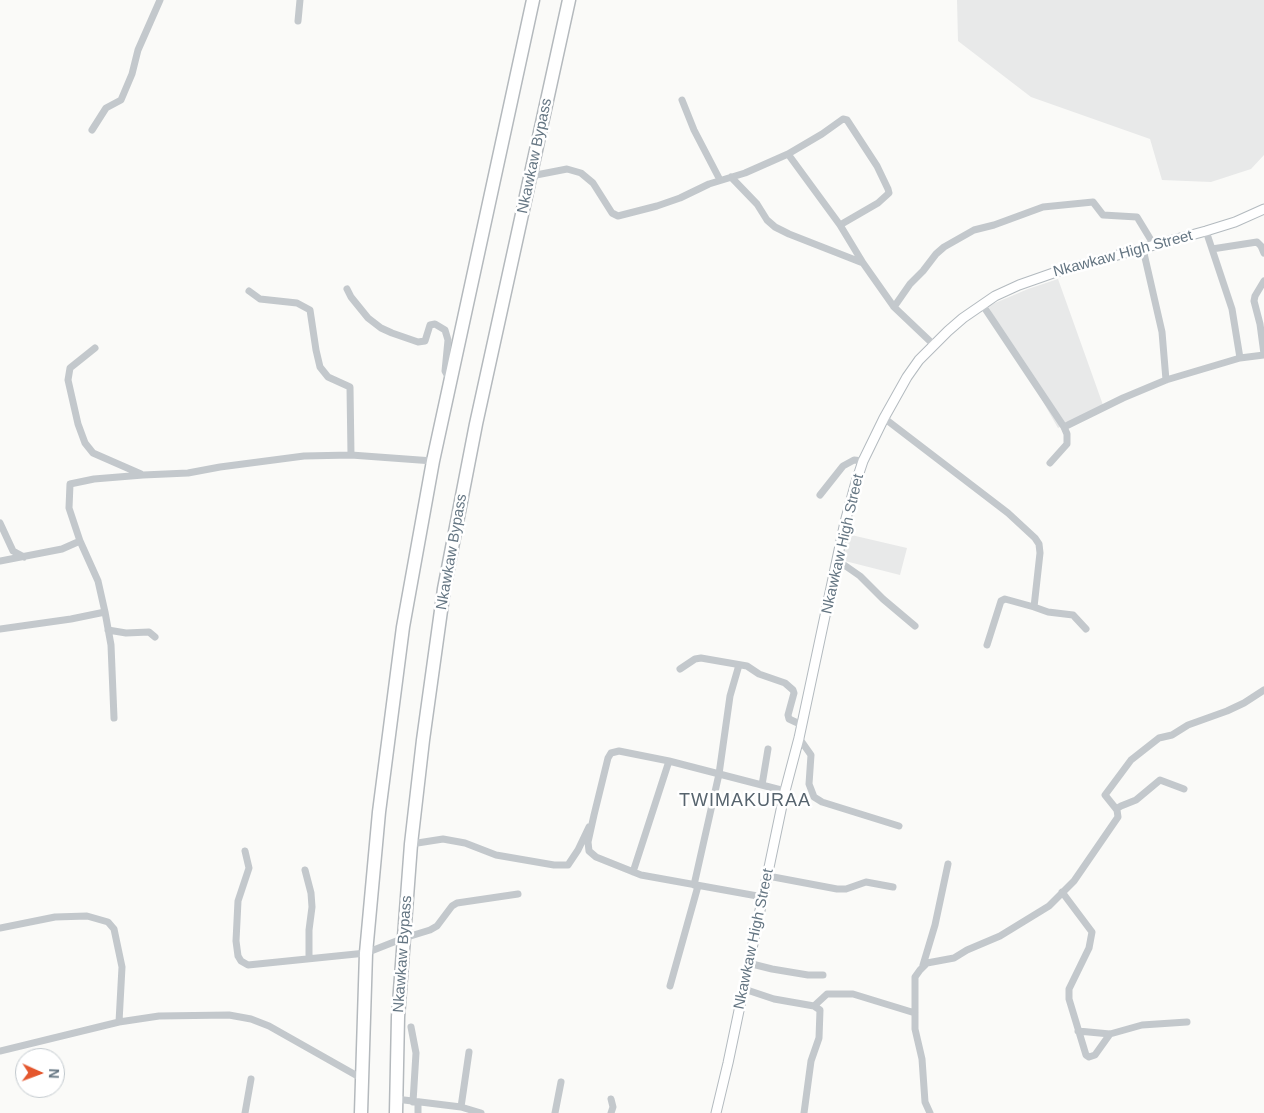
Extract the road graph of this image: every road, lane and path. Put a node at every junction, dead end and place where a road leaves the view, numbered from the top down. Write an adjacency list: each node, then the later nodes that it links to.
1 (160, 0): 7 (street)
2 (300, 0): 5 (street)
3 (533, 0): 29 (highway)
4 (568, 0): 9 (highway, Nkawkaw Bypass)
5 (298, 21)
6 (682, 100): 11 (street)
7 (92, 130)
8 (788, 154): 10 (street); 13 (street); 13 (street)
9 (531, 176): 11 (street); 67 (highway, Nkawkaw Bypass)
10 (731, 177): 11 (street); 19 (street)
11 (720, 180)
12 (1264, 209): 14 (main road, Nkawkaw High Street)
13 (840, 225): 19 (street)
14 (1206, 231): 15 (main road, Nkawkaw High Street); 17 (street)
15 (1154, 245): 16 (main road, Nkawkaw High Street); 24 (street)
16 (1142, 249): 23 (main road, Nkawkaw High Street); 30 (street)
17 (1212, 249): 18 (street); 28 (street)
18 (1264, 253)
19 (863, 263): 24 (street)
20 (1264, 281): 27 (street)
21 (347, 289): 29 (street)
22 (248, 291): 33 (street)
23 (982, 304): 25 (main road, Nkawkaw High Street); 32 (street)
24 (894, 307): 25 (street)
25 (934, 345): 31 (main road, Nkawkaw High Street)
26 (95, 348): 37 (street)
27 (1264, 354): 28 (street)
28 (1240, 358): 30 (street)
29 (450, 380): 34 (highway)
30 (1166, 380): 32 (street)
31 (884, 418): 35 (main road, Nkawkaw High Street); 44 (street)
32 (1064, 427): 36 (street)
33 (351, 455): 34 (street); 37 (street)
34 (433, 461): 80 (highway)
35 (863, 461): 38 (street); 42 (main road, Nkawkaw High Street)
36 (1050, 463)
37 (143, 475): 40 (street)
38 (820, 495)
39 (0, 523): 41 (street)
40 (80, 541): 41 (street); 45 (street)
41 (25, 557): 43 (street)
42 (837, 560): 46 (street); 56 (main road, Nkawkaw High Street)
43 (0, 561)
44 (1034, 607): 48 (street); 51 (street)
45 (105, 612): 47 (street); 49 (street)
46 (915, 626)
47 (0, 628)
48 (1086, 629)
49 (108, 630): 50 (street); 55 (street)
50 (155, 637)
51 (987, 645)
52 (739, 665): 53 (street); 56 (street); 60 (street)
53 (680, 669)
54 (1264, 690): 64 (street)
55 (114, 718)
56 (802, 725): 57 (main road, Nkawkaw High Street)
57 (799, 738): 63 (main road, Nkawkaw High Street); 66 (street)
58 (768, 749): 61 (street)
59 (669, 761): 60 (street); 65 (street); 71 (street)
60 (719, 774): 61 (street); 73 (street)
61 (762, 785): 63 (street)
62 (1184, 789): 64 (street)
63 (785, 791): 72 (main road, Nkawkaw High Street)
64 (1116, 809): 75 (street)
65 (594, 815): 67 (street); 71 (street)
66 (899, 826)
67 (410, 844): 79 (highway, Nkawkaw Bypass)
68 (245, 851): 81 (street)
69 (948, 864): 83 (street)
70 (305, 870): 81 (street)
71 (633, 872): 73 (street)
72 (768, 876): 74 (street); 77 (main road, Nkawkaw High Street)
73 (696, 886): 77 (street); 85 (street)
74 (893, 887)
75 (1062, 892): 83 (street); 92 (street)
76 (518, 894): 79 (street)
77 (763, 896): 82 (main road, Nkawkaw High Street)
78 (0, 928): 89 (street)
79 (404, 938): 80 (street); 99 (highway, Nkawkaw Bypass)
80 (366, 952): 81 (street); 96 (highway)
81 (309, 958)
82 (748, 963): 84 (street); 86 (main road, Nkawkaw High Street)
83 (923, 965): 88 (street)
84 (823, 975)
85 (670, 986)
86 (744, 989): 87 (street); 110 (main road, Nkawkaw High Street)
87 (814, 1006): 88 (street); 111 (street)
88 (915, 1014): 112 (street)
89 (119, 1022): 94 (street); 96 (street)
90 (1187, 1022): 93 (street)
91 (411, 1027): 101 (street)
92 (1078, 1031): 93 (street); 93 (street)
93 (1110, 1034)
94 (0, 1051)
95 (469, 1052): 102 (street)
96 (361, 1078): 104 (highway)
97 (251, 1079): 103 (street)
98 (561, 1082): 108 (street)
99 (396, 1099): 101 (street); 105 (highway, Nkawkaw Bypass)
100 (611, 1099): 109 (street)
101 (416, 1102): 102 (street); 106 (street)
102 (461, 1107): 107 (street)
103 (245, 1113)
104 (360, 1113)
105 (396, 1113)
106 (418, 1113)
107 (480, 1113)
108 (555, 1113)
109 (611, 1113)
110 (716, 1113)
111 (804, 1113)
112 (930, 1113)

